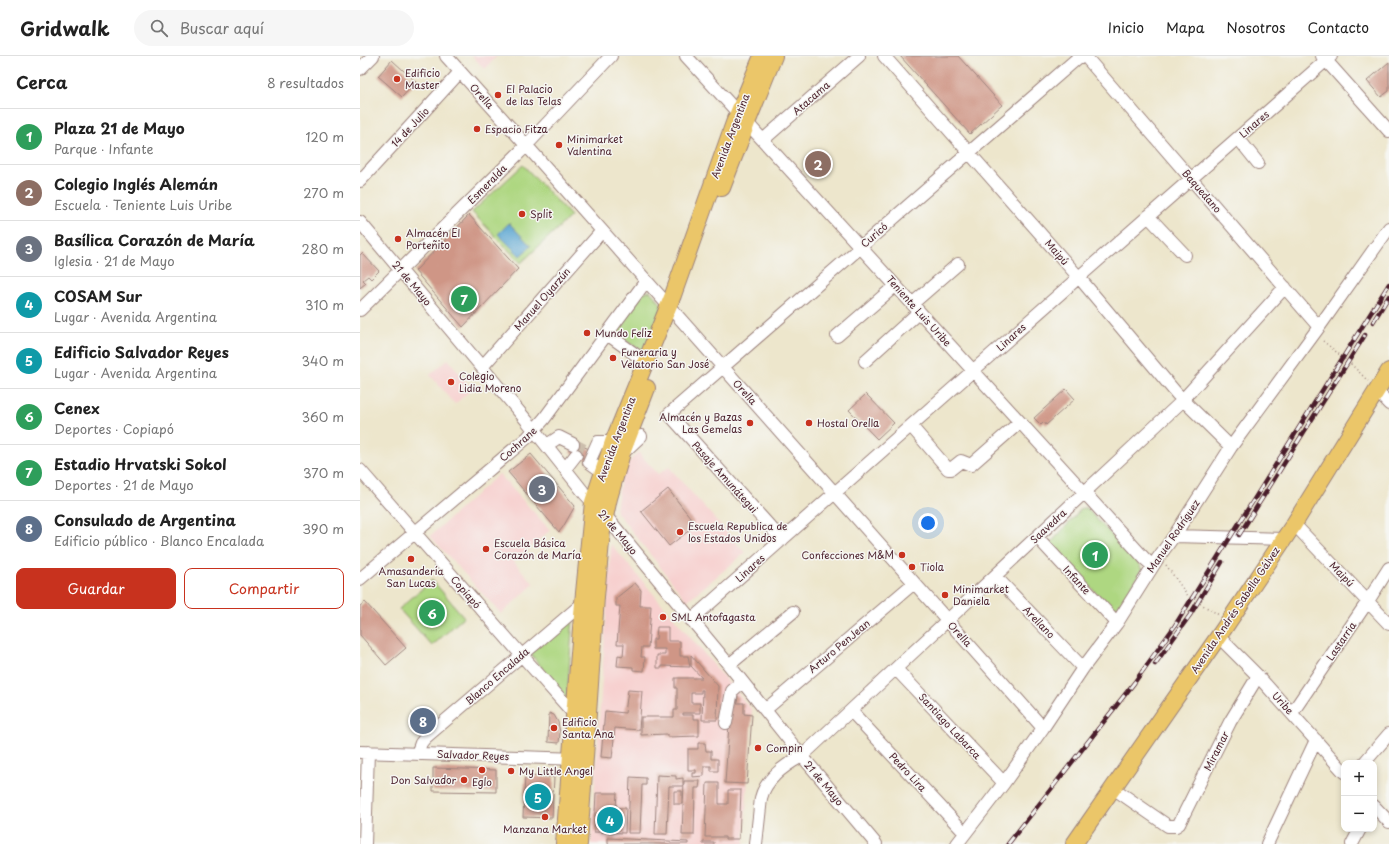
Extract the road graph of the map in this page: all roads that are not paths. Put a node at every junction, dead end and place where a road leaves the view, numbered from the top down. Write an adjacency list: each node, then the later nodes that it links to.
1 (373, 56): 12 (street)
2 (446, 56): 13 (street, Orella)
3 (611, 56): 18 (street, Esmeralda)
4 (686, 56): 14 (street, Teniente Luis Uribe)
5 (762, 56): 14 (main road, Avenida Argentina)
6 (774, 56): 14 (main road, Avenida Argentina)
7 (859, 56): 17 (street, Atacama)
8 (884, 56): 19 (street, Maipú)
9 (1080, 56): 19 (street, Curicó)
10 (1085, 56): 21 (street, Baquedano)
11 (1326, 58): 15 (street); 16 (street, Linares)
12 (360, 69)
13 (460, 72): 18 (street, Orella); 22 (street, 14 de Julio)
14 (742, 118): 17 (street, Teniente Luis Uribe); 37 (main road, Avenida Argentina)
15 (1389, 131)
16 (1238, 138): 20 (street); 21 (street, Linares)
17 (763, 140): 27 (street, Teniente Luis Uribe)
18 (526, 145): 26 (street, Orella); 30 (street, Esmeralda)
19 (969, 152): 27 (street, Curicó); 31 (street, Maipú)
20 (1258, 163)
21 (1191, 179): 23 (street, Linares); 34 (street, Baquedano)
22 (360, 181)
23 (1148, 216): 28 (street); 31 (street, Linares)
24 (360, 222): 30 (street, 21 de Mayo)
25 (1389, 228): 38 (street, Manuel Rodríguez)
26 (602, 231): 32 (street, Orella); 43 (street, Manuel Oyarzún)
27 (860, 247): 33 (street, Teniente Luis Uribe); 44 (street, Curicó)
28 (1186, 255)
29 (958, 264): 35 (street)
30 (400, 270): 36 (street, Esmeralda); 43 (street, 21 de Mayo)
31 (1079, 277): 45 (street, Linares); 48 (street, Maipú)
32 (646, 281): 37 (street, Orella); 39 (street, Cochrane)
33 (895, 286): 35 (street, Teniente Luis Uribe); 40 (street)
34 (1285, 287): 38 (street, Baquedano); 48 (street, Saavedra)
35 (915, 308): 41 (street); 45 (street, Teniente Luis Uribe)
36 (360, 310)
37 (672, 310): 42 (main road, Avenida Argentina); 44 (street, Orella); 56 (main road, Avenida Argentina)
38 (1317, 330): 57 (street, Manuel Rodríguez)
39 (607, 334): 42 (street); 53 (street, Cochrane)
40 (837, 336)
41 (865, 361)
42 (646, 362): 56 (main road, Avenida Argentina)
43 (482, 367): 53 (street, 21 de Mayo)
44 (722, 367): 50 (street, Curicó); 62 (street, Orella)
45 (973, 371): 51 (street, Teniente Luis Uribe); 52 (street, Linares)
46 (1389, 371): 47 (main road, Avenida Andrés Sabella Gálvez)
47 (1378, 391): 49 (street); 65 (main road, Avenida Andrés Sabella Gálvez)
48 (1182, 400): 57 (street, Maipú); 61 (street, Saavedra)
49 (1389, 404)
50 (669, 414): 70 (street, Pasaje Amunátegui)
51 (1020, 422): 52 (street); 61 (street, Teniente Luis Uribe)
52 (911, 426): 62 (street, Linares)
53 (534, 430): 55 (street, 21 de Mayo); 66 (street, Cochrane)
54 (641, 436): 56 (street)
55 (547, 445): 58 (street, 21 de Mayo); 58 (street)
56 (618, 447): 60 (main road, Avenida Argentina); 60 (street); 64 (main road, Avenida Argentina)
57 (1231, 447): 67 (street, Manuel Rodríguez)
58 (565, 469): 63 (street, 21 de Mayo)
59 (360, 470): 66 (street, Copiapó)
60 (602, 472): 63 (main road, Avenida Argentina)
61 (1084, 493): 68 (street, Saavedra); 71 (street, Teniente Luis Uribe)
62 (835, 494): 70 (street, Linares); 75 (street, Orella)
63 (593, 502): 64 (street, 21 de Mayo); 77 (main road, Avenida Argentina)
64 (605, 515): 79 (street, 21 de Mayo); 101 (main road, Avenida Argentina)
65 (1294, 524): 69 (main road, Avenida Andrés Sabella Gálvez); 76 (street, Maipú)
66 (415, 533): 74 (street, Cochrane); 84 (street, Copiapó)
67 (1174, 536): 69 (street); 71 (street, Manuel Rodríguez)
68 (1037, 537): 73 (street, Saavedra); 81 (street, Infante)
69 (1284, 539): 83 (main road, Avenida Andrés Sabella Gálvez)
70 (782, 540): 79 (street, Linares)
71 (1156, 562): 81 (street, Manuel Rodríguez)
72 (1389, 568): 76 (street, Lastarria)
73 (995, 576): 80 (street, Saavedra); 86 (street, Arellano)
74 (360, 579)
75 (914, 583): 80 (street, Orella); 90 (street, Arturo PenJean)
76 (1368, 601): 82 (street, Maipú); 92 (street, Lastarria)
77 (583, 602): 84 (street, Blanco Encalada); 93 (main road, Avenida Argentina)
78 (793, 612): 85 (street)
79 (691, 620): 85 (street, 21 de Mayo)
80 (947, 620): 87 (street, Saavedra); 95 (street, Orella)
81 (1117, 623): 86 (street, Manuel Rodríguez)
82 (1389, 624)
83 (1218, 636): 88 (street, Uribe); 105 (main road, Avenida Andrés Sabella Gálvez)
84 (521, 656): 93 (street, Copiapó); 99 (street, Blanco Encalada)
85 (729, 665): 89 (street, 21 de Mayo)
86 (1083, 668): 95 (street, Manuel Rodríguez)
87 (896, 669): 91 (street, Saavedra); 104 (street, Santiago Labarca)
88 (1258, 676): 92 (street, Uribe); 105 (street, Miramar)
89 (742, 682): 90 (street, 21 de Mayo); 94 (street)
90 (765, 710): 100 (street, 21 de Mayo)
91 (851, 711): 100 (street, Saavedra); 109 (street, Pedro Lira)
92 (1292, 713): 97 (street, Uribe)
93 (574, 714): 101 (main road, Avenida Argentina)
94 (726, 723)
95 (1043, 728): 104 (street, Manuel Rodríguez)
96 (1389, 734): 102 (street)
97 (1316, 740): 103 (street, Uribe); 117 (street)
98 (364, 752): 99 (street, Salvador Reyes); 110 (street)
99 (417, 754): 101 (street, Salvador Reyes)
100 (802, 756): 113 (street, Saavedra); 114 (street, 21 de Mayo)
101 (578, 759): 111 (main road, Avenida Argentina); 112 (main road, Avenida Argentina)
102 (1367, 760)
103 (1341, 769)
104 (1004, 783): 109 (street, Manuel Rodríguez)
105 (1113, 788): 116 (main road, Avenida Andrés Sabella Gálvez)
106 (1377, 809): 107 (street)
107 (1389, 822)
108 (1358, 832): 118 (street)
109 (965, 833): 115 (street, Manuel Rodríguez)
110 (365, 844)
111 (564, 844)
112 (579, 844)
113 (756, 844)
114 (875, 844)
115 (957, 844)
116 (1074, 844)
117 (1267, 844)
118 (1352, 844)

